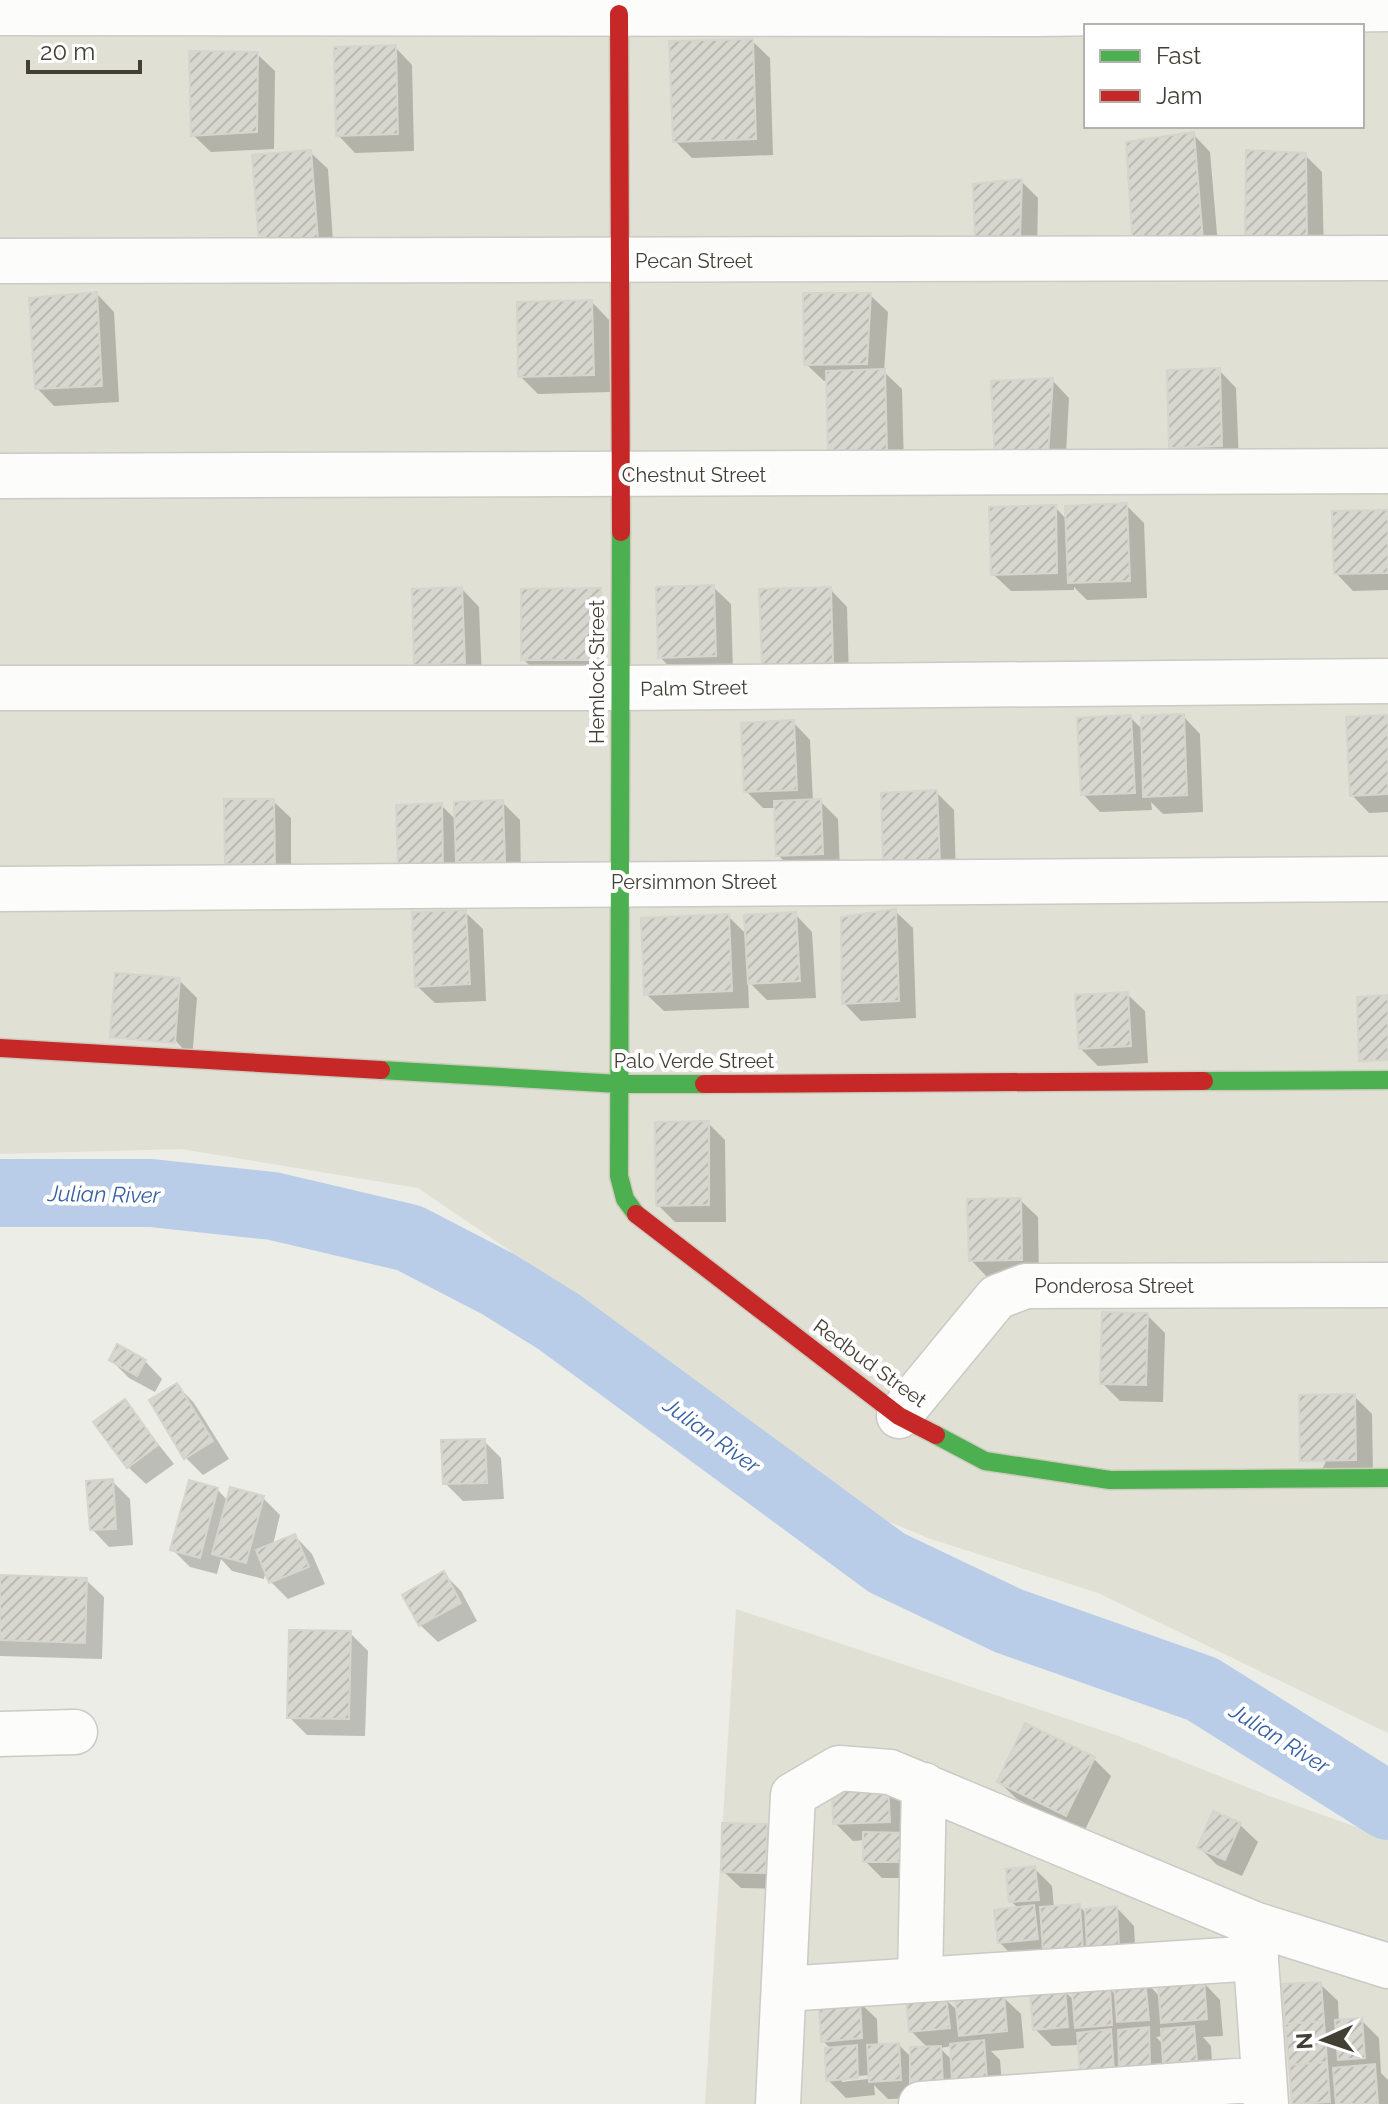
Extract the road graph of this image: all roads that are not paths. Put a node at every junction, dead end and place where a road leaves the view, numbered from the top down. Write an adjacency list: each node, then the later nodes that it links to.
1 (1253, 5): 2 (street); 3 (street)
2 (1370, 6)
3 (1038, 7): 5 (street)
4 (0, 13): 5 (street)
5 (619, 14): 8 (street, Hemlock Street)
6 (1388, 258): 8 (street, Pecan Street)
7 (0, 261): 8 (street, Pecan Street)
8 (622, 261): 10 (street, Hemlock Street)
9 (1388, 471): 10 (street, Chestnut Street)
10 (619, 475): 11 (street, Chestnut Street); 14 (street, Hemlock Street)
11 (0, 476)
12 (1388, 681): 14 (street, Palm Street)
13 (0, 688): 14 (street, Palm Street)
14 (619, 688): 16 (street, Hemlock Street)
15 (1388, 879): 16 (street, Persimmon Street)
16 (617, 882): 17 (street, Persimmon Street); 20 (street, Hemlock Street)
17 (0, 889)
18 (0, 1048): 20 (street, Palo Verde Street)
19 (1388, 1080): 20 (street, Palo Verde Street)
20 (619, 1084): 22 (street, Redbud Street)
21 (1388, 1285): 22 (street, Ponderosa Street)
22 (899, 1416): 23 (street, Redbud Street)
23 (1388, 1478)
24 (75, 1732): 25 (street)
25 (0, 1734)
26 (924, 1785): 27 (street); 29 (street); 30 (street)
27 (1255, 1941): 28 (street); 29 (street); 31 (street)
28 (1388, 1966)
29 (920, 1980): 30 (street)
30 (784, 1989): 32 (street)
31 (1265, 2091): 33 (street)
32 (778, 2104)
33 (921, 2104)

